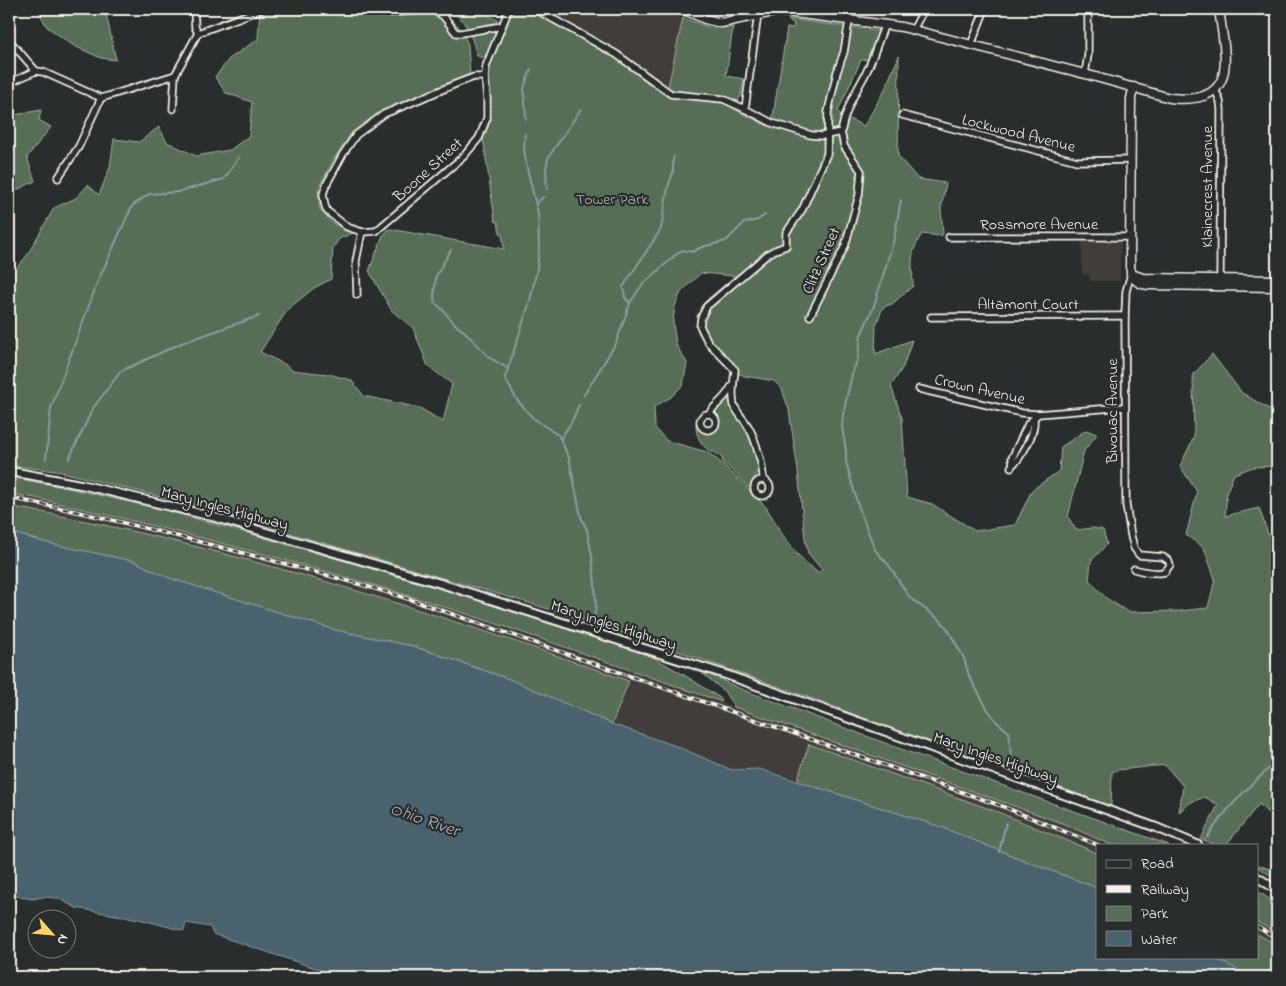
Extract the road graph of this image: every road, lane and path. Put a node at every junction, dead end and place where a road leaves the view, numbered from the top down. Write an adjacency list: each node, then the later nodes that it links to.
1 (194, 9): 17 (street)
2 (262, 9): 17 (street)
3 (369, 9): 15 (street)
4 (509, 9): 15 (street)
5 (535, 9): 28 (street)
6 (682, 9): 12 (main road)
7 (851, 9): 13 (street)
8 (924, 9): 16 (street)
9 (985, 9): 19 (street)
10 (1088, 9): 21 (street)
11 (1219, 9): 26 (main road)
12 (758, 14): 13 (main road); 28 (street)
13 (848, 20): 14 (main road); 32 (street)
14 (884, 24): 16 (main road); 31 (street)
15 (502, 26): 23 (street)
16 (914, 30): 19 (main road)
17 (198, 33): 22 (street)
18 (9, 40): 20 (street)
19 (971, 45): 21 (main road)
20 (36, 71): 24 (street); 27 (street)
21 (1085, 74): 25 (main road)
22 (175, 75): 27 (street); 29 (street)
23 (484, 77): 35 (street, Boone Street); 35 (street)
24 (9, 82)
25 (1134, 87): 26 (main road); 33 (main road)
26 (1215, 89): 40 (street, Klainecrest Avenue)
27 (101, 98): 34 (street)
28 (746, 108): 32 (street)
29 (173, 109)
30 (902, 115): 33 (street, Lockwood Avenue)
31 (841, 132): 32 (street); 43 (street, Clitz Street)
32 (827, 134): 46 (street)
33 (1131, 160): 37 (main road)
34 (58, 178)
35 (362, 232): 42 (street)
36 (949, 237): 37 (street, Rossmore Avenue)
37 (1130, 237): 38 (main road)
38 (1131, 274): 40 (main road); 45 (street, Bivouac Avenue)
39 (1277, 280): 40 (main road)
40 (1219, 282): 41 (main road)
41 (1277, 287)
42 (357, 295)
43 (810, 316)
44 (931, 316): 45 (street, Altamont Court)
45 (1124, 316): 48 (street, Bivouac Avenue)
46 (732, 384): 49 (street); 53 (street)
47 (920, 389): 50 (street, Crown Avenue)
48 (1124, 407): 50 (street, Crown Avenue); 54 (street, Bivouac Avenue)
49 (711, 414)
50 (1036, 417): 51 (street)
51 (1012, 466)
52 (9, 471): 55 (street, Mary Ingles Highway)
53 (763, 480)
54 (1134, 569)
55 (1195, 844)
56 (1258, 878): 57 (street)
57 (1277, 890)

